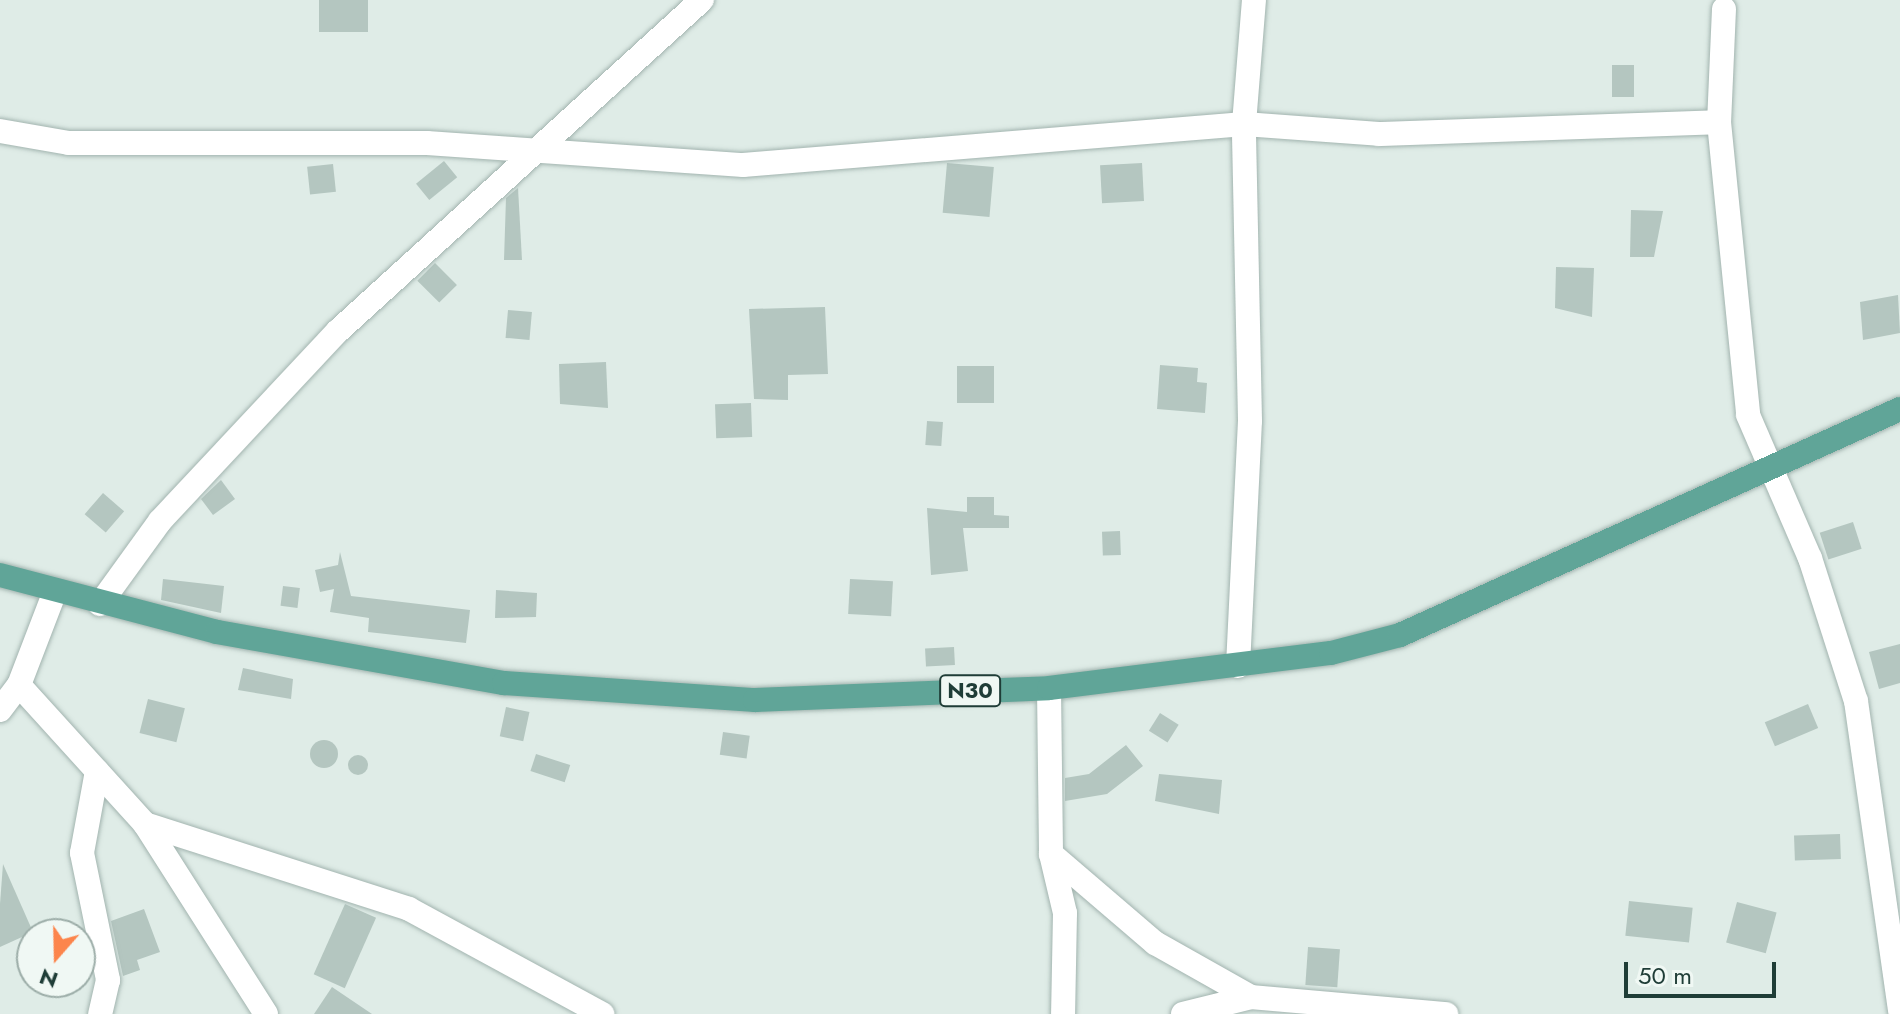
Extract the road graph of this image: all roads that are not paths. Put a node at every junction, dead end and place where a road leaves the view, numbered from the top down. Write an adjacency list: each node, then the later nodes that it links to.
1 (1254, 0): 5 (street)
2 (699, 1): 7 (street)
3 (1724, 9): 4 (street)
4 (1719, 122): 5 (street); 9 (street)
5 (1244, 124): 7 (street); 13 (street)
6 (0, 131): 7 (street)
7 (536, 150): 12 (street)
8 (1900, 409): 9 (main road, N30)
9 (1764, 466): 13 (main road, N30); 21 (street)
10 (0, 575): 11 (main road, N30)
11 (55, 591): 12 (main road, N30); 14 (street)
12 (100, 604): 15 (main road, N30)
13 (1238, 666): 15 (main road, N30)
14 (19, 685): 16 (street); 17 (street)
15 (1049, 688): 19 (street)
16 (0, 710)
17 (97, 771): 18 (street); 22 (street)
18 (145, 824): 23 (street); 24 (street)
19 (1051, 854): 20 (street); 25 (street)
20 (1251, 997): 26 (street); 27 (street)
21 (1900, 1011)
22 (100, 1014)
23 (266, 1014)
24 (602, 1014)
25 (1063, 1014)
26 (1183, 1014)
27 (1446, 1014)

